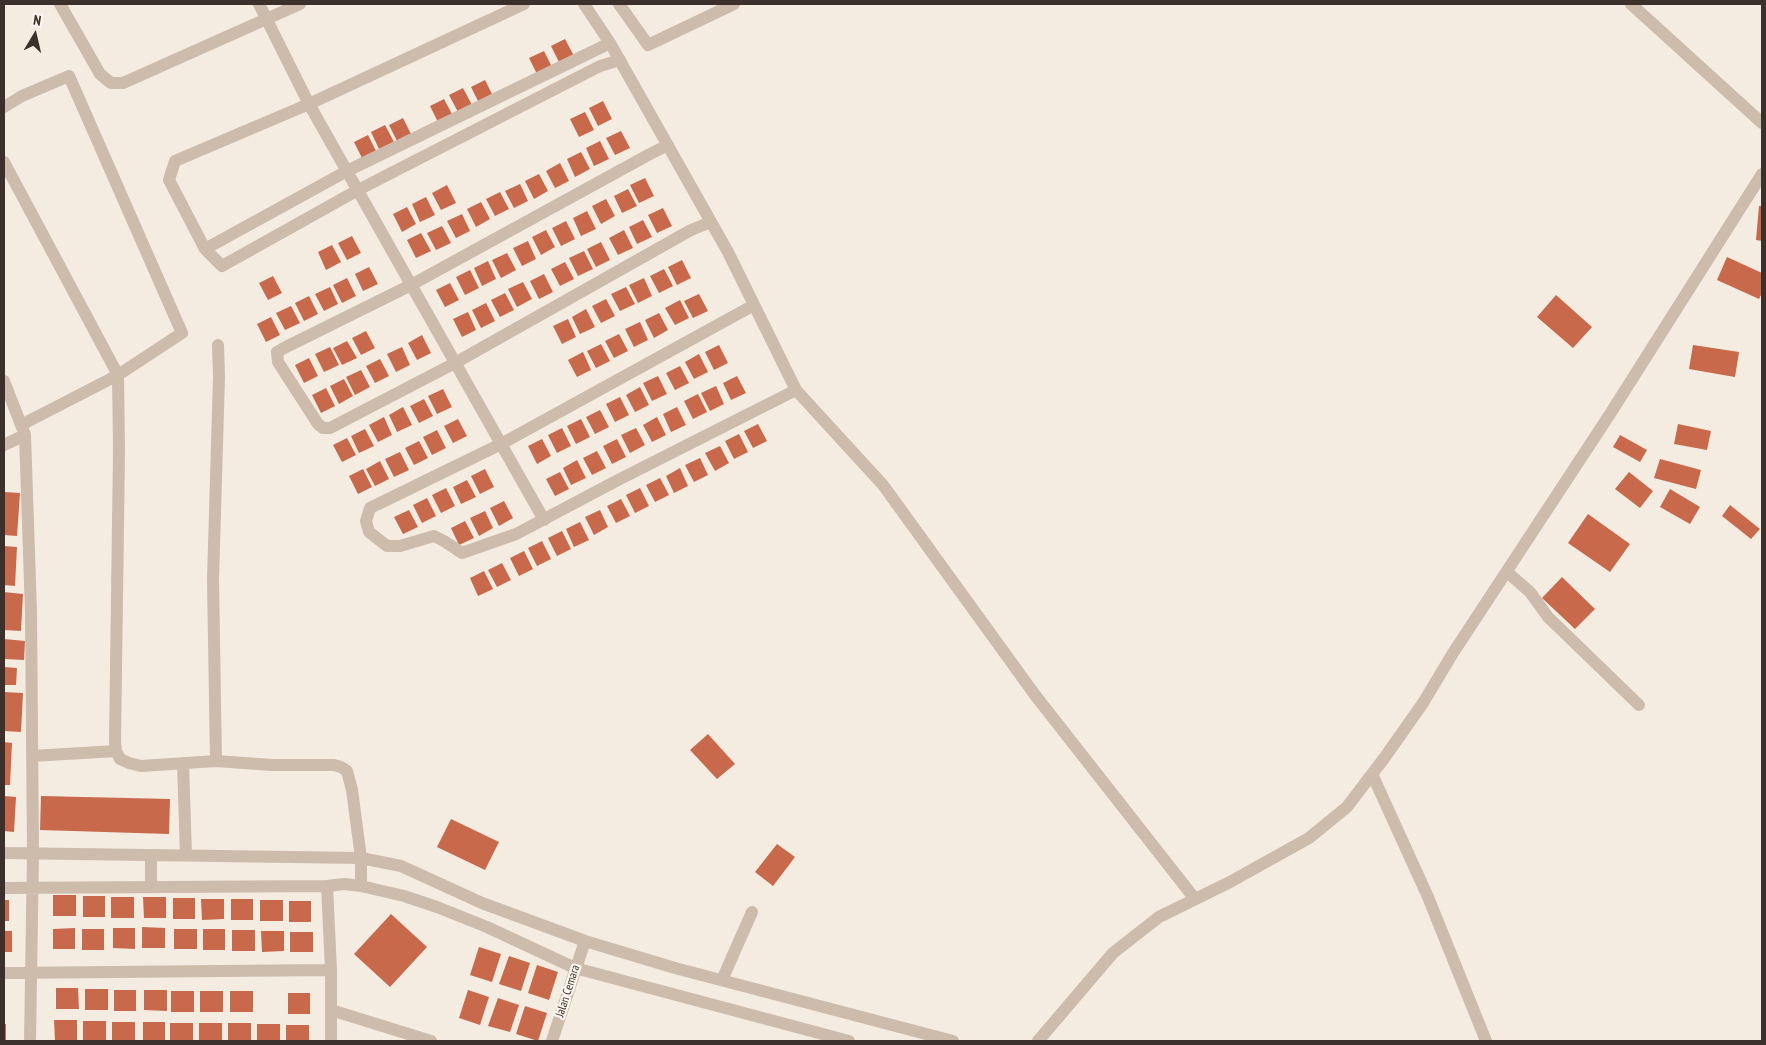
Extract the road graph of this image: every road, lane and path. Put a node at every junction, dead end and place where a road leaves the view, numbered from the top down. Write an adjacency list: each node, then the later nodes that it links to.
1 (60, 4): 9 (street)
2 (259, 4): 9 (street)
3 (300, 4): 9 (street)
4 (524, 4): 12 (street)
5 (584, 4): 10 (street)
6 (619, 4): 7 (street)
7 (734, 4)
8 (1631, 4): 15 (street)
9 (266, 19): 12 (street)
10 (610, 43): 11 (street); 14 (street)
11 (620, 60): 16 (street); 17 (street)
12 (309, 104): 19 (street); 23 (street)
13 (4, 107): 28 (street)
14 (474, 109): 16 (street); 19 (street)
15 (1762, 123)
16 (482, 127): 21 (street)
17 (668, 145): 22 (street); 24 (street)
18 (4, 162): 28 (street)
19 (347, 171): 21 (street); 23 (street)
20 (1762, 174): 35 (street)
21 (358, 190): 23 (street); 24 (street)
22 (711, 222): 25 (street); 27 (street)
23 (205, 249)
24 (411, 285): 27 (street); 27 (street)
25 (754, 305): 30 (street); 32 (street)
26 (218, 345): 39 (street)
27 (455, 363): 32 (street)
28 (118, 375): 31 (street); 37 (street)
29 (4, 381): 31 (street)
30 (796, 390): 34 (street); 52 (street)
31 (23, 430): 33 (street); 38 (street)
32 (501, 444): 34 (street); 34 (street)
33 (4, 445)
34 (544, 520)
35 (1507, 572): 36 (street); 41 (street)
36 (1639, 705)
37 (116, 751): 38 (street); 40 (street)
38 (32, 756): 43 (street)
39 (216, 761): 40 (street); 46 (street)
40 (183, 763): 45 (street)
41 (1372, 774): 52 (street); 68 (street)
42 (4, 853): 43 (street)
43 (32, 853): 44 (street); 49 (street)
44 (151, 855): 45 (street); 50 (street)
45 (186, 856): 46 (street)
46 (361, 858): 48 (street); 54 (street)
47 (328, 886): 48 (street); 50 (street); 56 (street)
48 (360, 886): 55 (street)
49 (31, 887): 50 (street); 51 (street); 58 (street)
50 (151, 887)
51 (4, 888)
52 (1195, 899): 67 (street)
53 (752, 912): 59 (street)
54 (585, 941): 55 (street, Jalan Cemara); 59 (street)
55 (575, 968): 64 (street, Jalan Cemara); 65 (street)
56 (331, 970): 58 (street); 60 (street)
57 (4, 973): 58 (street)
58 (32, 974): 61 (street)
59 (722, 980): 66 (street)
60 (331, 1010): 62 (street); 63 (street)
61 (30, 1041)
62 (331, 1041)
63 (431, 1041)
64 (552, 1041)
65 (849, 1041)
66 (953, 1041)
67 (1038, 1041)
68 (1486, 1041)

